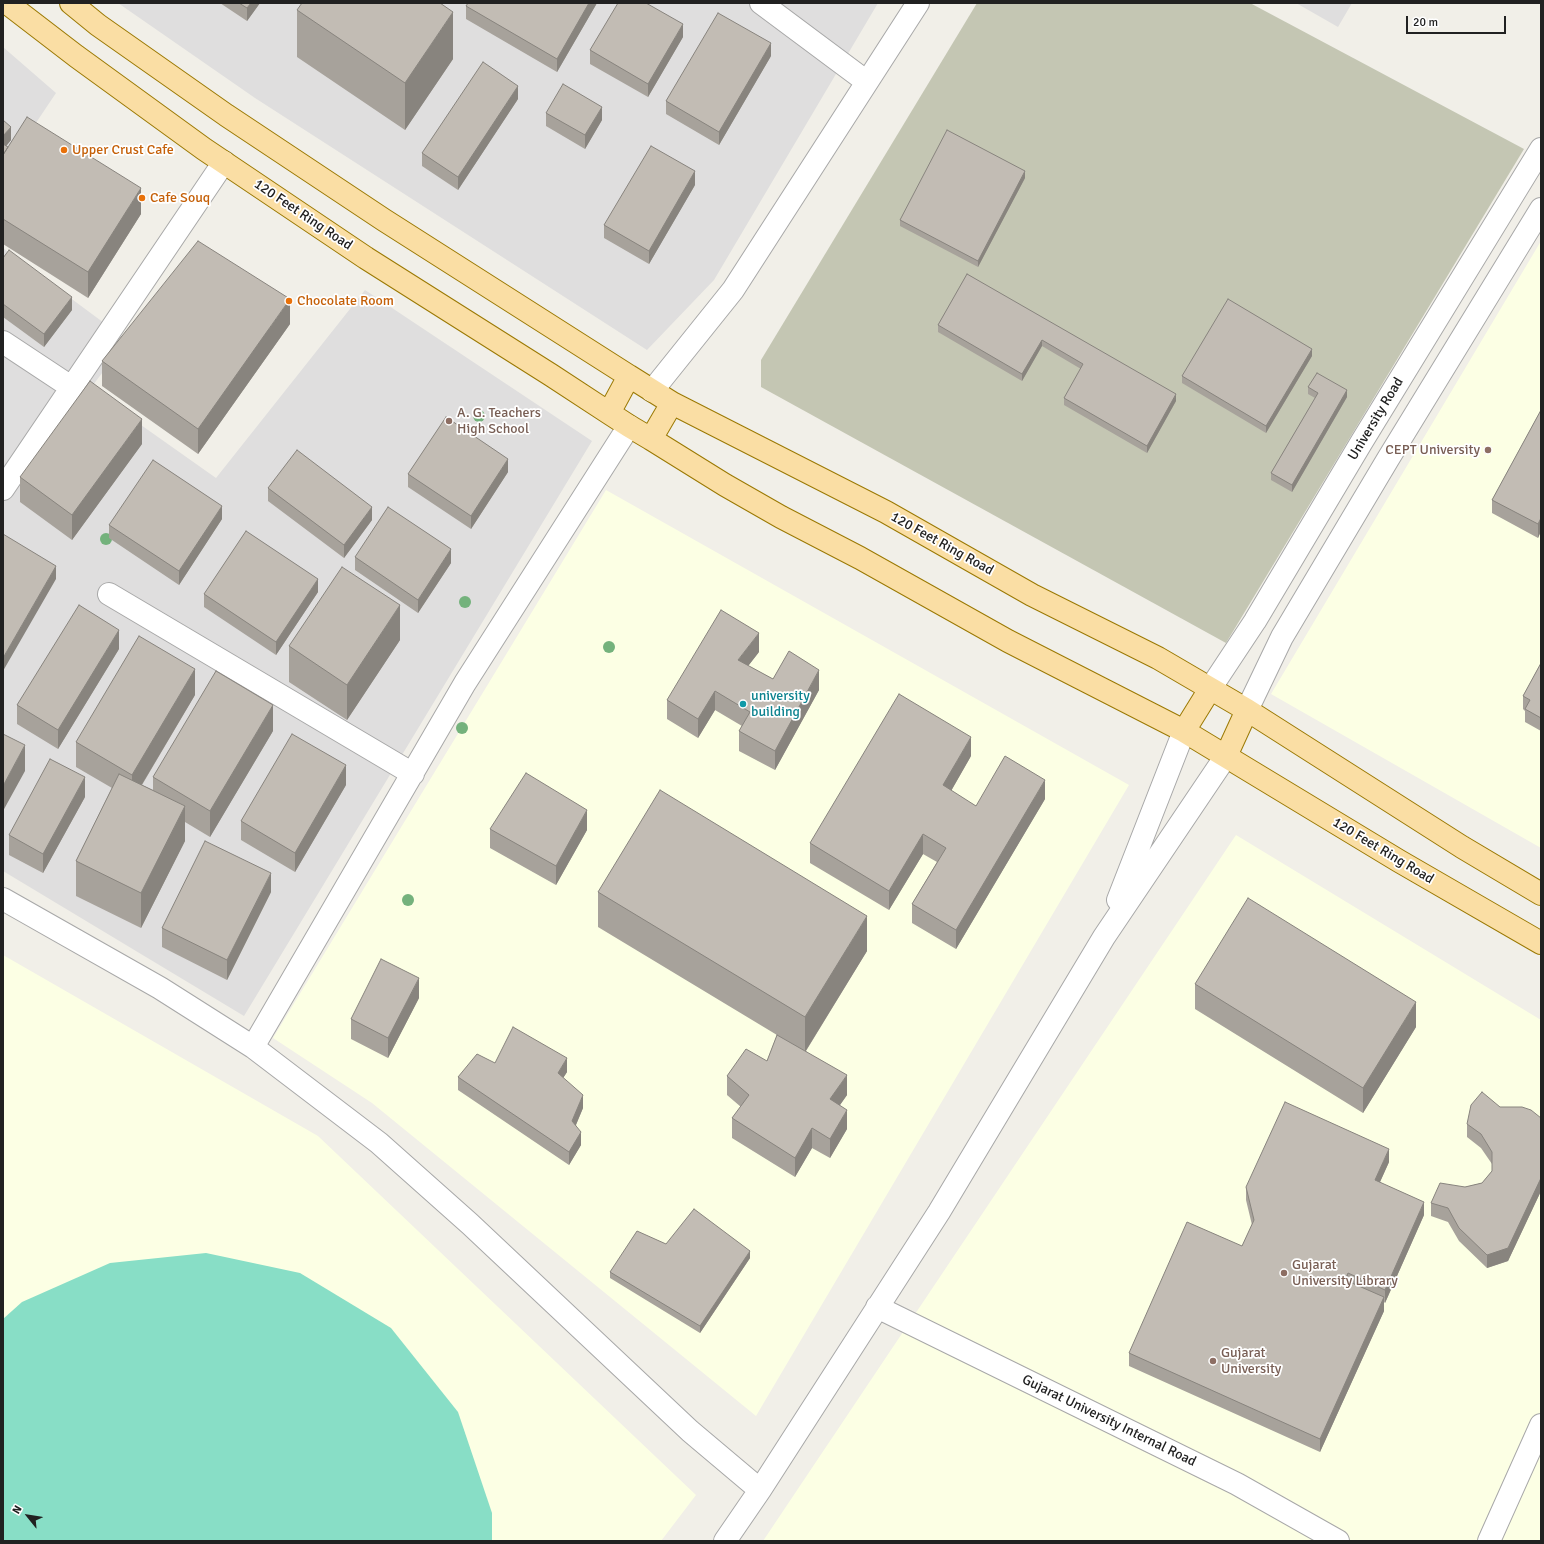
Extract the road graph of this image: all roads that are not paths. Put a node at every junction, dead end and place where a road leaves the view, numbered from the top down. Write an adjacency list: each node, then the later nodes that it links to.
1 (7, 3): 7 (main road, 120 Feet Ring Road)
2 (71, 3): 10 (main road)
3 (760, 3): 5 (street)
4 (918, 3): 5 (street)
5 (867, 82): 12 (street)
6 (1541, 149): 19 (street, University Road)
7 (224, 162): 11 (street); 14 (main road, 120 Feet Ring Road)
8 (1541, 209): 20 (street)
9 (3, 342): 11 (street)
10 (629, 376): 12 (main road, 120 Feet Ring Road); 14 (main road)
11 (71, 387): 17 (street)
12 (652, 391): 13 (main road, 120 Feet Ring Road)
13 (672, 403): 16 (main road); 19 (main road, 120 Feet Ring Road)
14 (609, 413): 15 (main road, 120 Feet Ring Road)
15 (629, 426): 16 (main road, 120 Feet Ring Road); 23 (street)
16 (651, 439): 21 (main road)
17 (3, 489)
18 (109, 594): 23 (street)
19 (1210, 689): 20 (main road, 120 Feet Ring Road); 21 (main road)
20 (1247, 710): 22 (main road); 24 (main road)
21 (1184, 731): 22 (main road, 120 Feet Ring Road); 26 (street)
22 (1226, 756): 26 (street); 27 (main road, 120 Feet Ring Road)
23 (413, 774): 28 (street)
24 (1541, 894)
25 (3, 899): 28 (street)
26 (1104, 937): 29 (street)
27 (1541, 943)
28 (253, 1047): 31 (street)
29 (877, 1307): 31 (street); 33 (street, Gujarat University Internal Road)
30 (1541, 1425): 34 (street)
31 (760, 1490): 32 (street)
32 (725, 1541)
33 (1338, 1541)
34 (1489, 1541)

